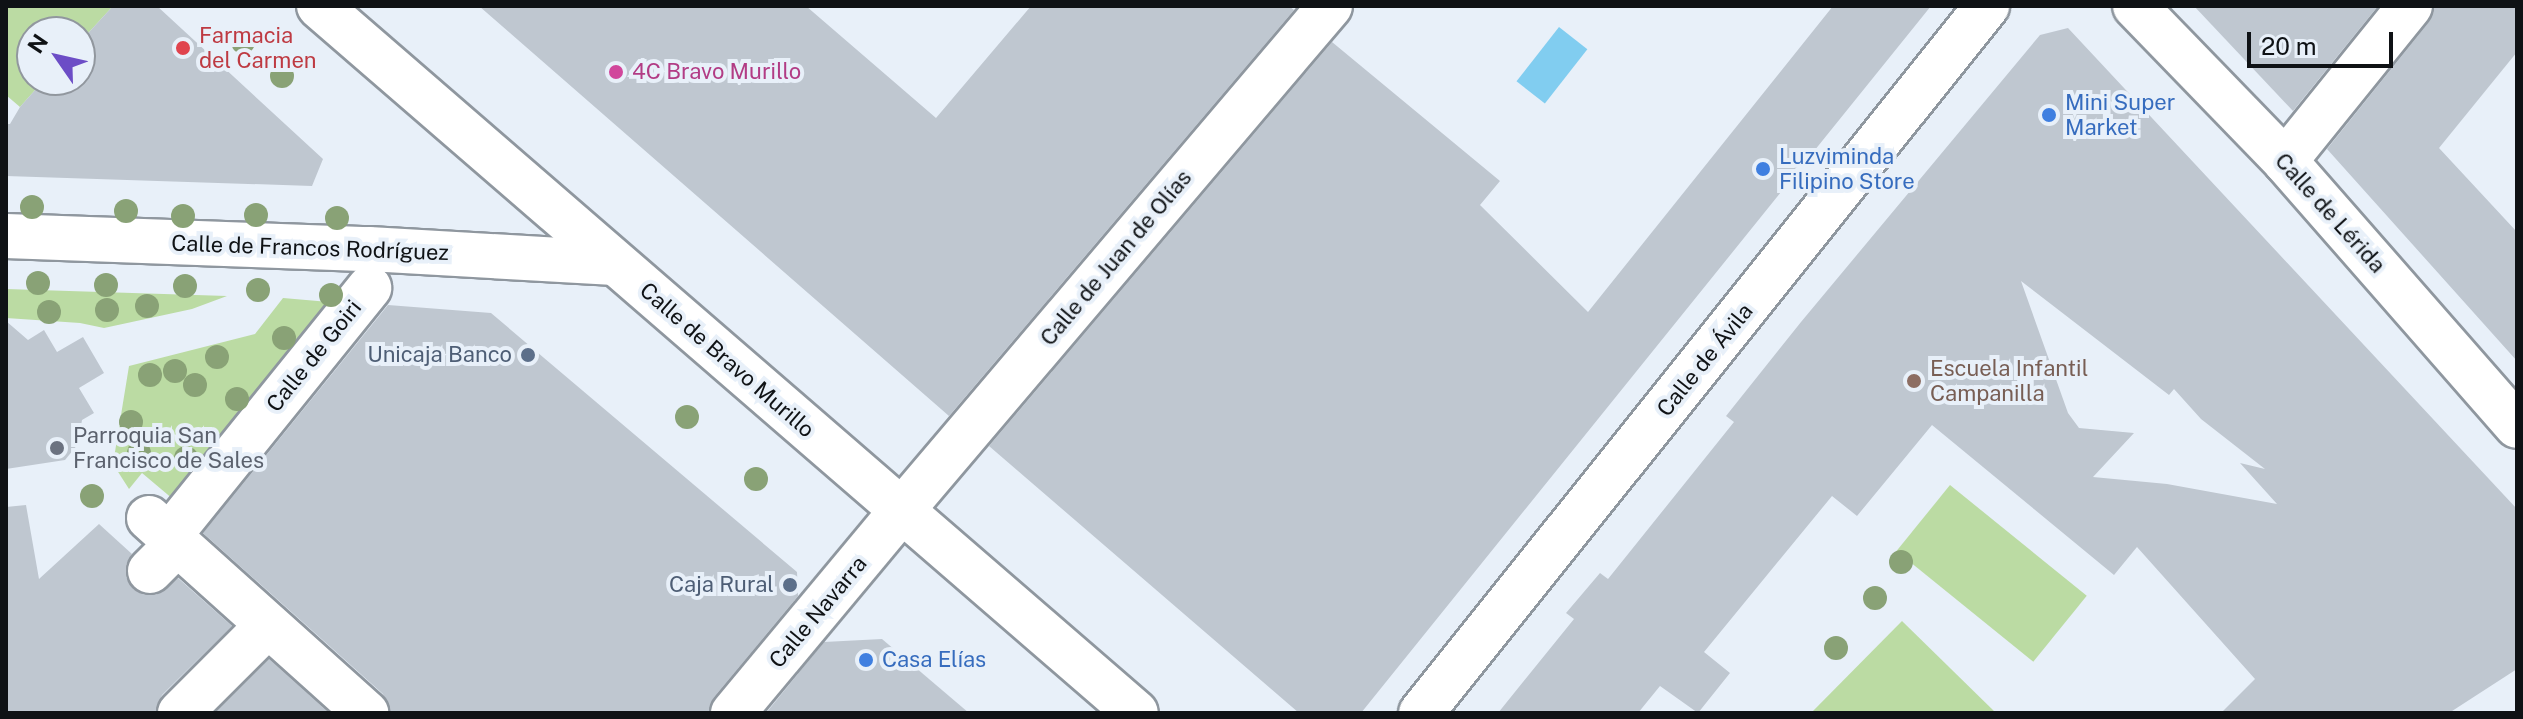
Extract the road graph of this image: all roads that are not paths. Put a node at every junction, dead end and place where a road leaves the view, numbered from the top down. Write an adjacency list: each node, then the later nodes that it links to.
1 (319, 6): 8 (main road, Calle de Bravo Murillo)
2 (1330, 6): 11 (main road, Calle de Juan de Olías)
3 (1987, 6): 17 (main road, Calle de Ávila)
4 (2135, 6): 6 (main road, Calle de Lérida)
5 (2410, 6): 6 (main road)
6 (2285, 161): 10 (main road, Calle de Lérida)
7 (6, 236): 8 (main road, Calle de Francos Rodríguez)
8 (615, 263): 11 (main road, Calle de Bravo Murillo)
9 (369, 288): 12 (main road, Calle de Goiri)
10 (2513, 413)
11 (902, 510): 15 (main road, Calle Navarra); 16 (main road, Calle de Bravo Murillo)
12 (268, 625): 13 (main road); 14 (main road, Calle de Goiri)
13 (180, 713)
14 (366, 713)
15 (733, 713)
16 (1136, 713)
17 (1421, 713)

